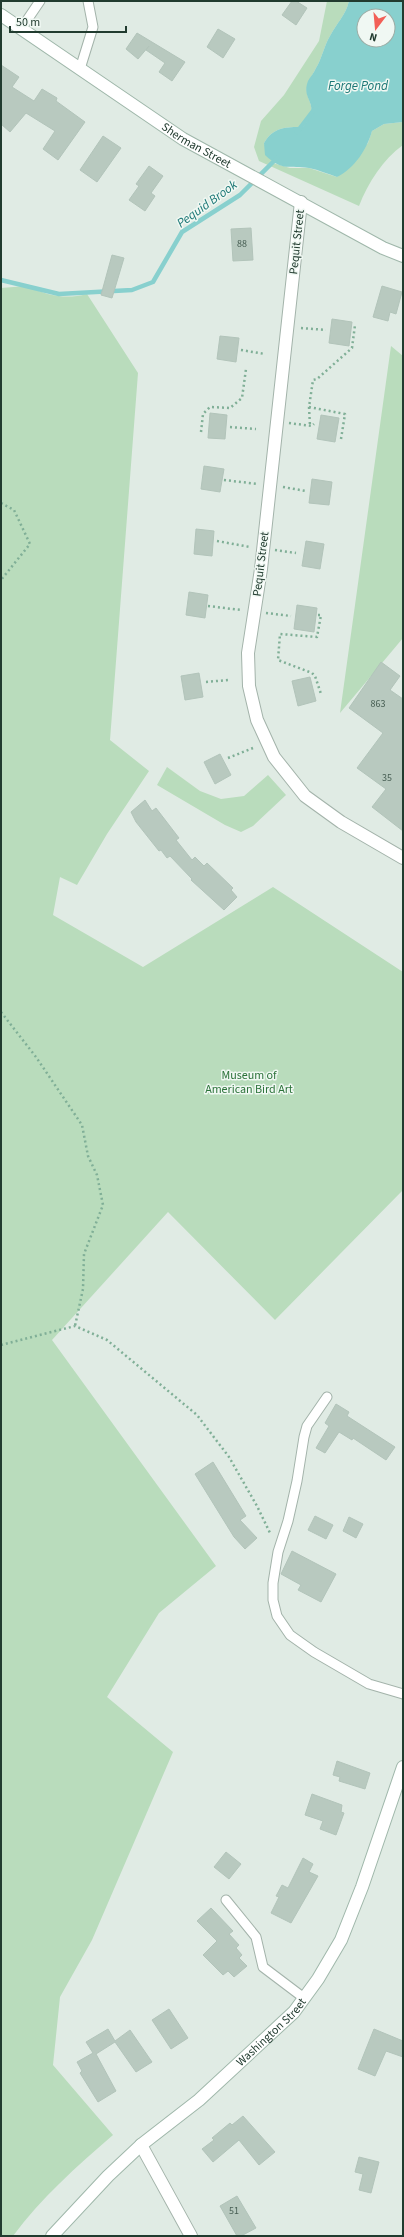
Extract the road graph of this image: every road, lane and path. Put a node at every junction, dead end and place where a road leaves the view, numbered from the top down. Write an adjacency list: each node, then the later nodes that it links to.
1 (40, 1): 4 (lane)
2 (88, 1): 5 (lane)
3 (1, 15): 4 (main road, Sherman Street)
4 (21, 29): 5 (main road, Sherman Street)
5 (80, 69): 6 (main road, Sherman Street)
6 (301, 202): 7 (main road, Sherman Street); 25 (main road, Pequit Street)
7 (403, 256)
8 (355, 325): 14 (path)
9 (300, 328): 10 (path)
10 (326, 330)
11 (240, 350): 12 (path)
12 (265, 354)
13 (246, 369): 20 (path)
14 (309, 407): 18 (path); 21 (path)
15 (288, 423): 18 (path)
16 (314, 424): 18 (path)
17 (230, 426): 19 (path)
18 (310, 426)
19 (256, 429)
20 (201, 432)
21 (341, 439)
22 (1, 503): 23 (path)
23 (1, 580)
24 (208, 606): 25 (path)
25 (254, 612): 27 (path); 33 (main road, Pequit Street)
26 (318, 614): 30 (path)
27 (292, 616)
28 (228, 680): 29 (path)
29 (206, 682)
30 (321, 694)
31 (253, 748): 32 (path)
32 (228, 758)
33 (403, 858)
34 (1, 1012): 35 (path)
35 (75, 1326): 36 (path); 38 (path)
36 (1, 1345)
37 (327, 1397): 38 (lane)
38 (278, 1552): 39 (lane)
39 (403, 1694)
40 (403, 1767): 41 (main road, Washington Street)
41 (401, 1780): 43 (main road, Washington Street)
42 (226, 1900): 43 (lane)
43 (304, 1998): 44 (main road, Washington Street)
44 (141, 2145): 45 (main road, Washington Street); 46 (main road)
45 (52, 2236)
46 (191, 2236)

